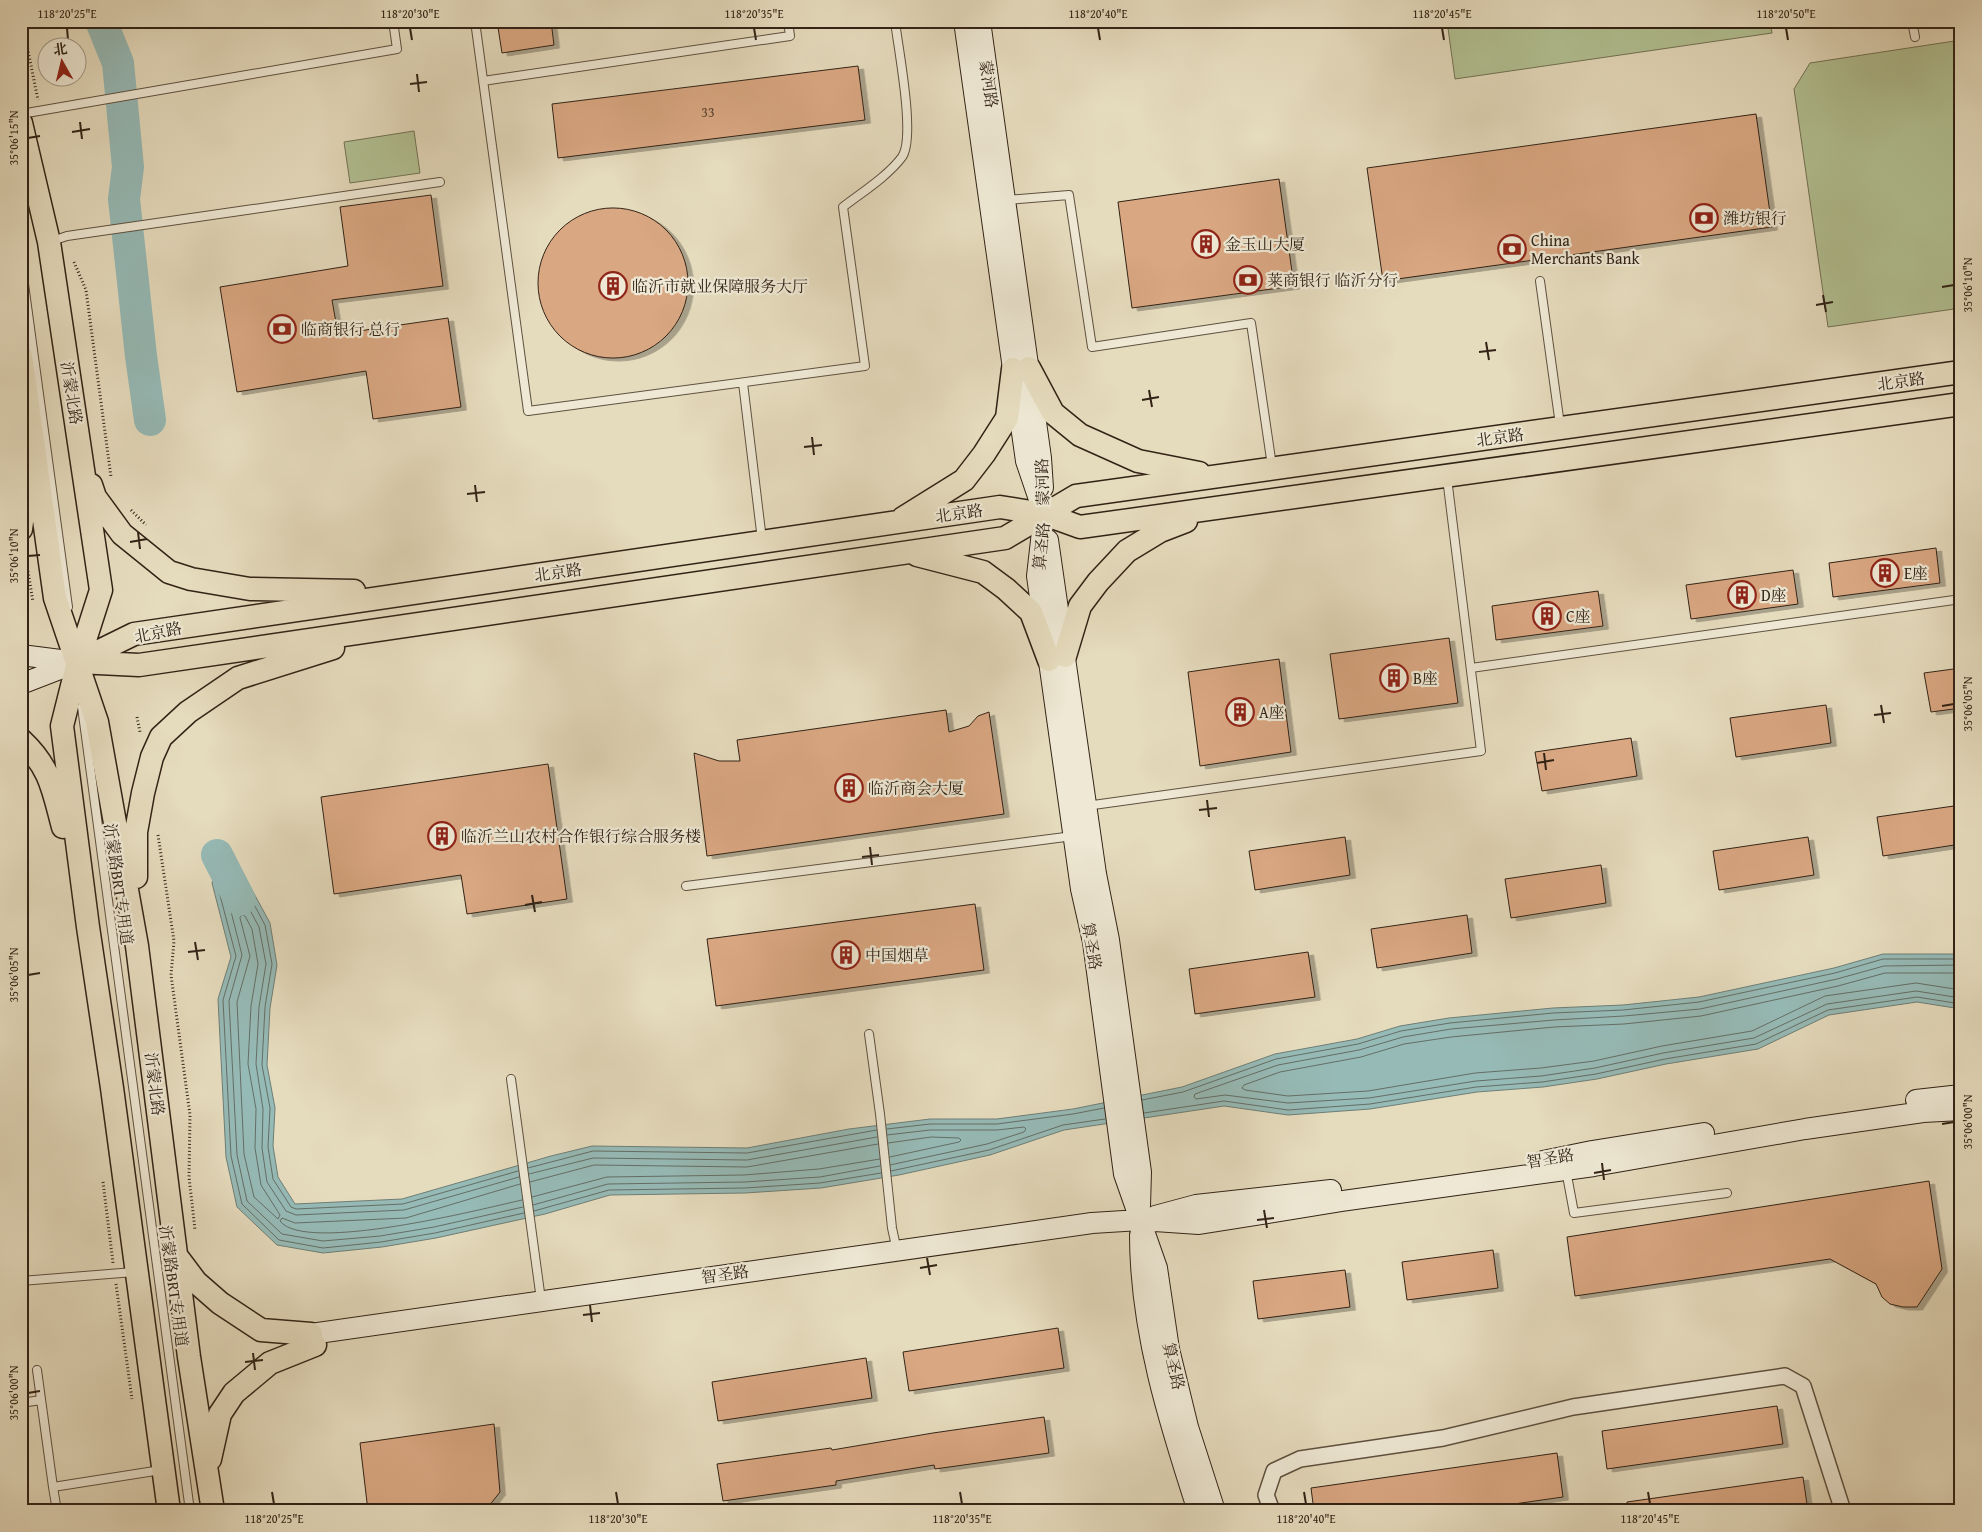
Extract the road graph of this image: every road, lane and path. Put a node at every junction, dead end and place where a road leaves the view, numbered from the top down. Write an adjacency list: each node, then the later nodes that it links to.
1 (22, 21): 11 (path)
2 (393, 21): 11 (lane)
3 (475, 21): 10 (lane)
4 (788, 21): 10 (lane)
5 (895, 21): 22 (lane)
6 (964, 21): 20 (street, 蒙河路)
7 (980, 21): 15 (street, 蒙河路)
8 (1912, 21): 9 (lane)
9 (1915, 37)
10 (483, 81): 22 (lane)
11 (40, 110): 12 (lane)
12 (21, 114)
13 (21, 123): 16 (main road, 沂蒙北路)
14 (440, 182): 16 (lane)
15 (1005, 200): 20 (street, 蒙河路); 27 (lane)
16 (58, 239): 26 (main road, 沂蒙北路); 30 (path)
17 (21, 262): 45 (lane, 沂蒙路BRT专用道)
18 (1540, 281): 24 (lane)
19 (21, 356): 25 (main road, 沂蒙北路)
20 (1021, 368): 29 (main road); 33 (street, 蒙河路); 34 (main road)
21 (1961, 372): 24 (main road, 北京路)
22 (744, 383): 37 (lane)
23 (1961, 404): 28 (main road, 北京路)
24 (1561, 428): 27 (main road, 北京路)
25 (33, 447): 35 (main road); 45 (main road, 沂蒙北路)
26 (82, 462): 39 (main road); 45 (main road, 沂蒙北路)
27 (1272, 469): 29 (main road, 北京路)
28 (1447, 476): 32 (main road, 北京路); 46 (lane)
29 (1217, 477): 33 (main road, 北京路)
30 (111, 480)
31 (125, 503): 36 (path)
32 (1225, 507): 33 (main road, 北京路); 44 (main road)
33 (1044, 514): 34 (main road, 北京路); 38 (main road, 北京路); 44 (street, 算圣路)
34 (898, 522): 37 (main road, 北京路)
35 (21, 529): 41 (path)
36 (151, 531)
37 (762, 542): 39 (main road, 北京路)
38 (906, 553): 42 (main road, 北京路); 44 (main road)
39 (422, 592): 45 (main road, 北京路)
40 (1961, 599): 46 (lane)
41 (33, 602)
42 (398, 627): 45 (main road, 北京路); 56 (main road)
43 (21, 654): 45 (street, 北京路)
44 (1057, 658): 51 (street, 算圣路); 53 (street, 算圣路)
45 (78, 662): 47 (street, 北京路); 55 (main road, 沂蒙北路); 56 (main road, 沂蒙北路); 81 (lane, 沂蒙路BRT专用道)
46 (1471, 668): 51 (lane)
47 (21, 684)
48 (137, 717): 49 (path)
49 (141, 736)
50 (21, 740): 55 (main road)
51 (1086, 806): 59 (street, 算圣路)
52 (157, 832): 66 (path)
53 (1074, 836): 54 (lane); 59 (street, 算圣路)
54 (686, 886)
55 (88, 927): 69 (main road, 沂蒙北路)
56 (137, 946): 68 (main road, 沂蒙北路)
57 (869, 1034): 67 (lane)
58 (511, 1079): 71 (lane)
59 (1120, 1080): 65 (street, 算圣路)
60 (1960, 1098): 61 (street, 智圣路); 65 (street, 智圣路)
61 (1923, 1112): 62 (street); 63 (street, 智圣路)
62 (1961, 1124)
63 (1566, 1170): 64 (lane); 65 (street, 智圣路)
64 (1727, 1193)
65 (1140, 1220): 67 (street, 智圣路); 72 (street, 智圣路); 83 (street, 算圣路); 84 (street, 算圣路)
66 (195, 1232)
67 (897, 1251): 71 (street, 智圣路)
68 (176, 1256): 72 (main road); 77 (main road, 沂蒙北路)
69 (136, 1272): 70 (lane); 76 (main road, 沂蒙北路)
70 (21, 1281)
71 (541, 1301): 72 (street, 智圣路)
72 (313, 1340): 77 (main road)
73 (36, 1370): 74 (lane)
74 (41, 1400): 75 (lane); 78 (lane)
75 (21, 1404)
76 (164, 1470): 78 (lane); 80 (main road, 沂蒙北路)
77 (207, 1470): 82 (main road, 沂蒙北路)
78 (54, 1487): 79 (lane)
79 (57, 1511)
80 (170, 1511)
81 (190, 1511)
82 (213, 1511)
83 (1198, 1511)
84 (1215, 1511)
85 (1272, 1511): 86 (street)
86 (1843, 1511)

